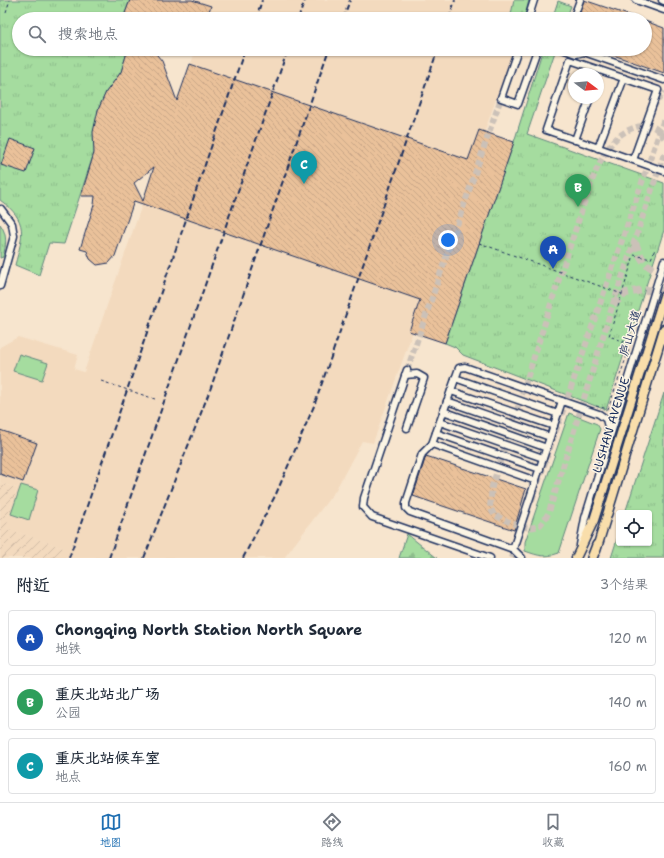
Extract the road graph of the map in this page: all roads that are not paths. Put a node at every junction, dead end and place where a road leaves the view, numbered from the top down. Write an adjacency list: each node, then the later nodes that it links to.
1 (534, 0): 5 (street)
2 (580, 0): 6 (street)
3 (636, 0): 4 (street)
4 (664, 10)
5 (530, 12)
6 (576, 12)
7 (516, 56): 8 (street)
8 (535, 56)
9 (595, 56): 13 (street)
10 (589, 68): 15 (street)
11 (604, 73): 12 (street)
12 (624, 78): 16 (street); 17 (street)
13 (664, 80)
14 (588, 104): 15 (street)
15 (575, 140): 16 (street)
16 (598, 148): 17 (street)
17 (633, 160): 18 (street)
18 (664, 171)
19 (1, 209): 21 (street)
20 (664, 261): 34 (street, 庐山大道)
21 (0, 286)
22 (664, 296): 43 (main road, LUSHAN AVENUE)
23 (664, 329): 41 (main road, LUSHAN AVENUE)
24 (455, 378): 25 (street); 27 (street); 29 (street)
25 (451, 391): 26 (street); 31 (street)
26 (447, 401): 28 (street); 35 (street)
27 (562, 401): 29 (street); 34 (street)
28 (444, 411): 30 (street); 37 (street)
29 (558, 414): 31 (street)
30 (440, 422): 33 (street); 38 (street)
31 (554, 426): 35 (street)
32 (407, 428): 44 (street)
33 (436, 433): 36 (street); 39 (street)
34 (610, 435): 43 (street, 庐山大道)
35 (550, 437): 37 (street)
36 (432, 444): 40 (street); 42 (street)
37 (547, 448): 38 (street)
38 (543, 458): 39 (street)
39 (540, 469): 40 (street)
40 (536, 481): 42 (street)
41 (598, 545): 47 (highway)
42 (513, 548): 45 (street)
43 (579, 550): 46 (main road, LUSHAN AVENUE)
44 (490, 558)
45 (522, 558)
46 (576, 558)
47 (593, 558)

